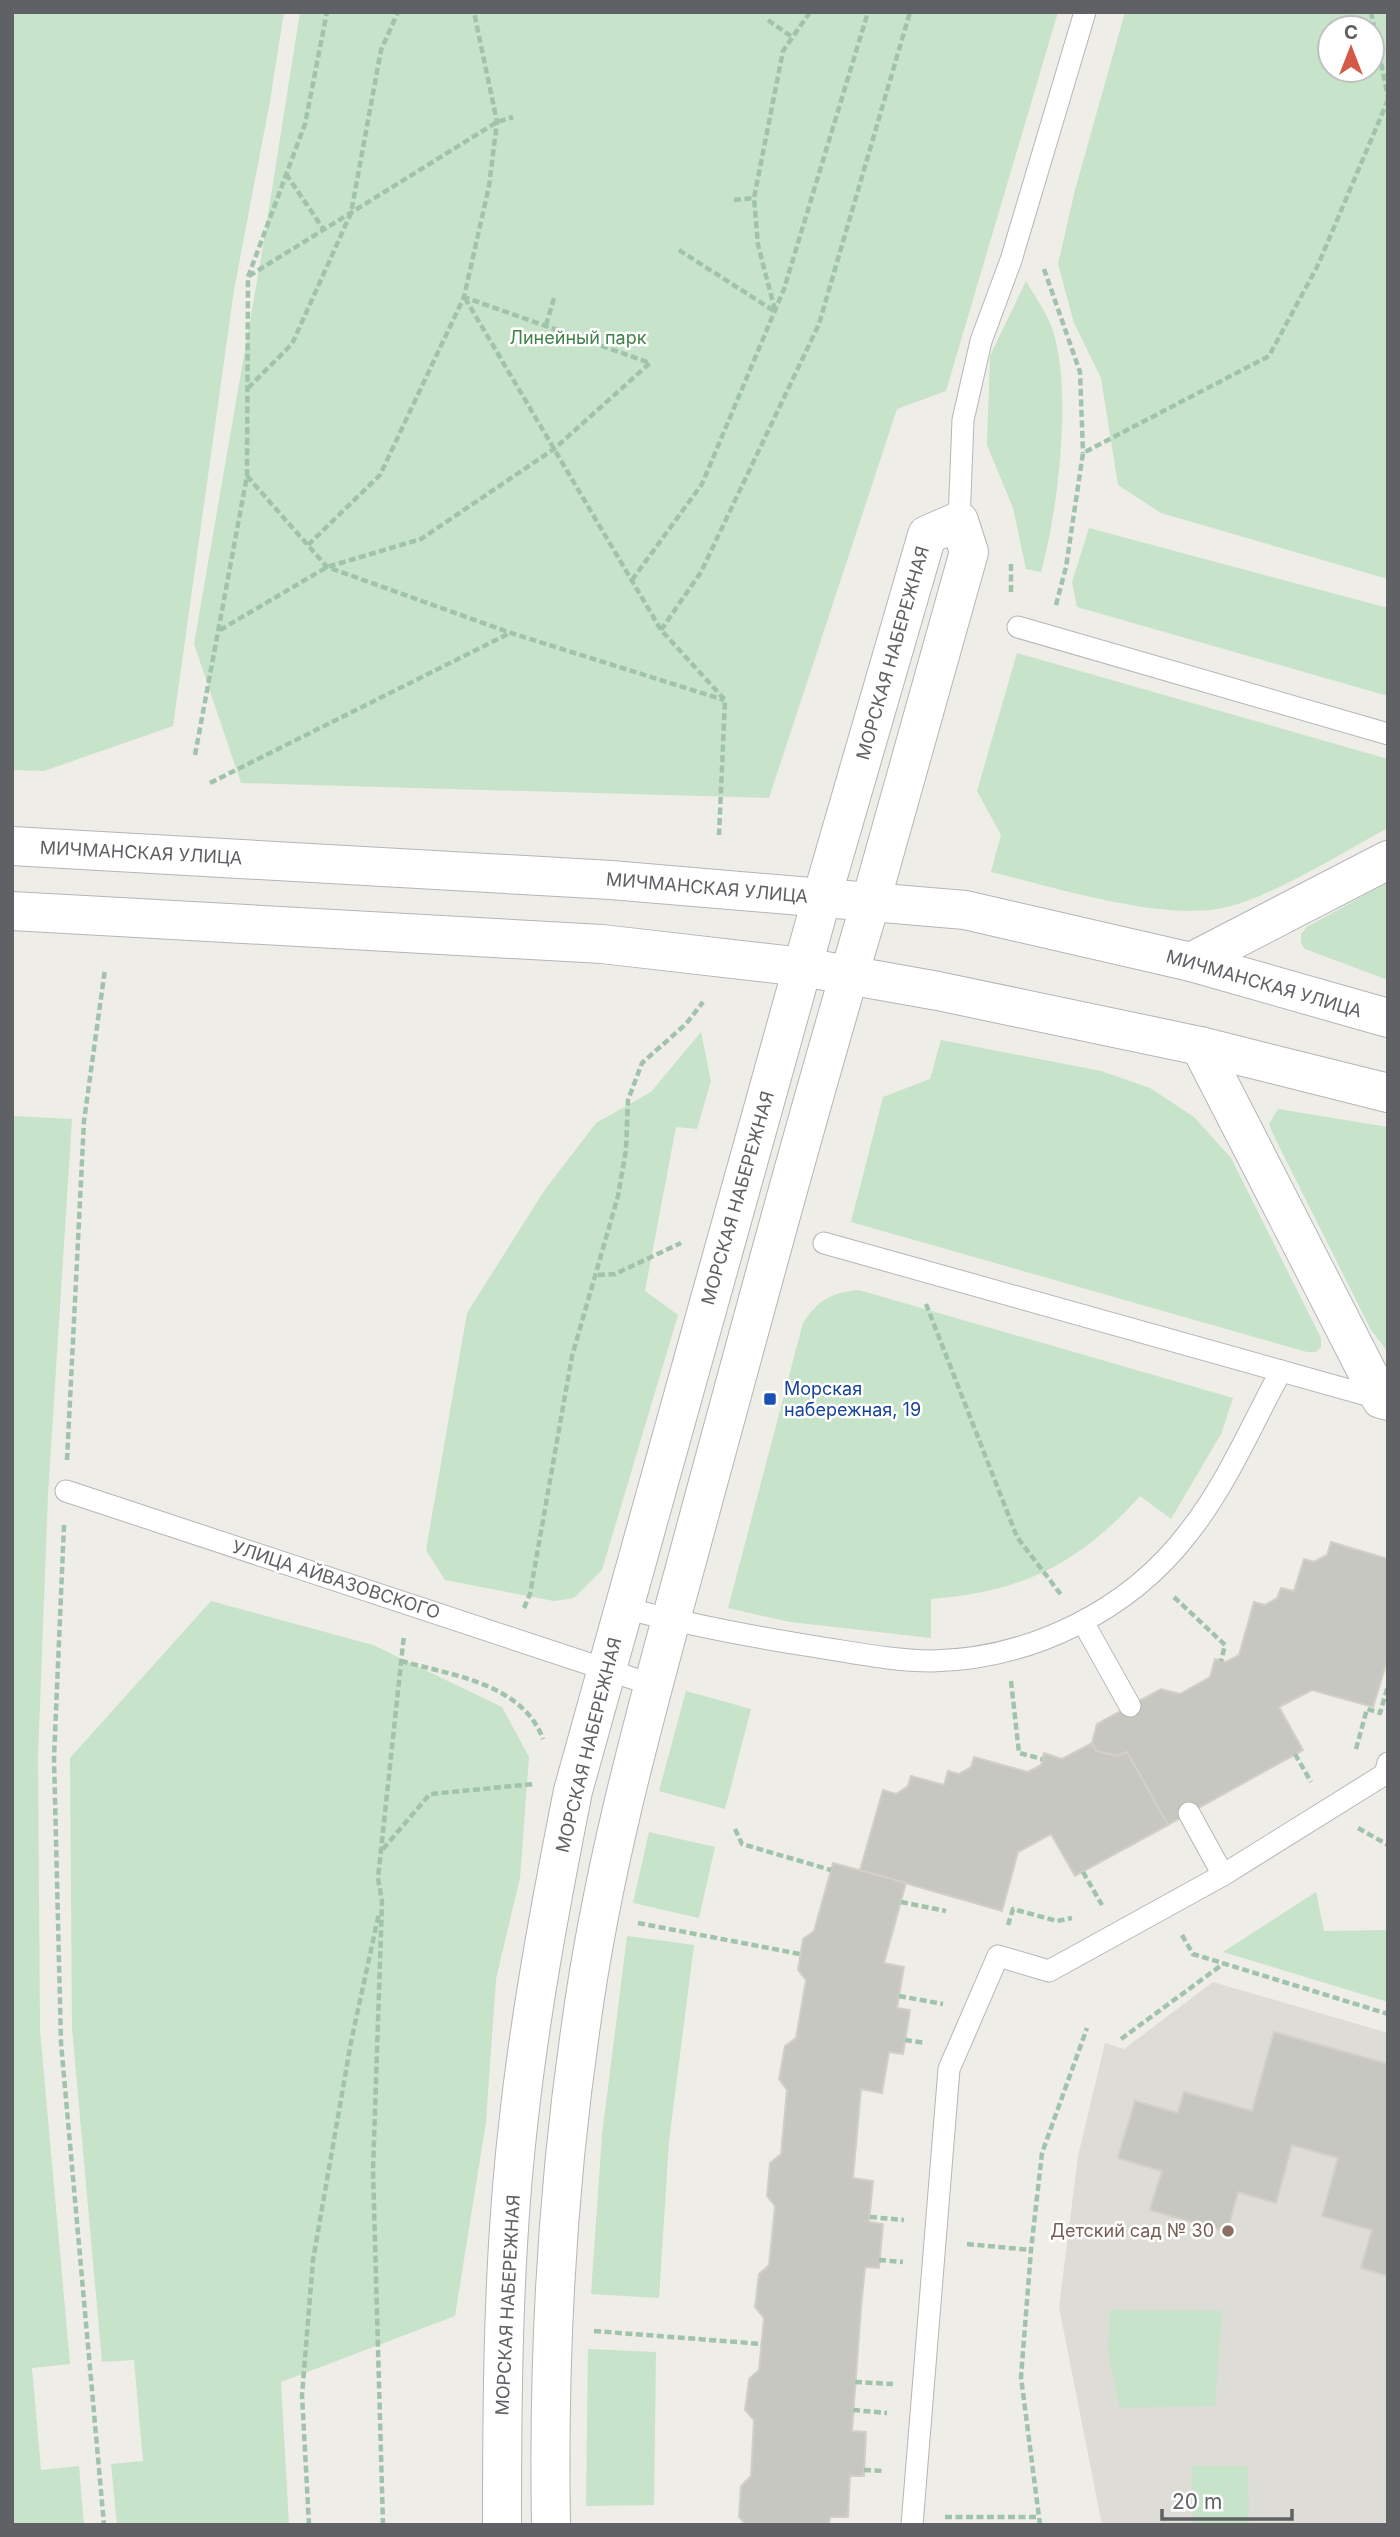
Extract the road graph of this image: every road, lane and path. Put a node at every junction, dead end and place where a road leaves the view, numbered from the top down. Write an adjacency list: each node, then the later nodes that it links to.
1 (327, 12): 14 (path)
2 (398, 12): 17 (path)
3 (474, 12): 13 (path)
4 (810, 12): 10 (path)
5 (867, 12): 24 (path)
6 (911, 12): 36 (path)
7 (1085, 12): 20 (lane)
8 (1371, 12): 11 (path)
9 (768, 20): 10 (path)
10 (792, 37): 15 (path)
11 (1388, 99): 28 (path)
12 (513, 117): 13 (path)
13 (497, 122): 17 (path); 22 (path)
14 (286, 174): 18 (path); 21 (path)
15 (754, 198): 16 (path); 24 (path)
16 (734, 200)
17 (351, 213): 18 (path); 26 (path)
18 (324, 230): 21 (path)
19 (679, 250): 24 (path)
20 (1011, 260): 28 (path); 30 (lane)
21 (248, 276): 26 (path)
22 (464, 297): 25 (path); 27 (path); 31 (path)
23 (554, 298): 25 (path)
24 (775, 311): 33 (path)
25 (546, 325): 27 (path)
26 (248, 388): 29 (path)
27 (554, 449): 32 (path); 33 (path)
28 (1083, 453): 34 (path)
29 (247, 476): 31 (path); 37 (path)
30 (959, 521): 46 (street, МОРСКАЯ НАБЕРЕЖНАЯ); 47 (street)
31 (309, 545): 32 (path)
32 (327, 567): 37 (path); 38 (path)
33 (632, 580): 36 (path)
34 (1055, 610)
35 (1018, 627): 40 (lane)
36 (661, 630): 39 (path)
37 (219, 631): 41 (path)
38 (510, 633): 39 (path); 42 (path)
39 (725, 700): 43 (path)
40 (1388, 734)
41 (195, 755)
42 (211, 783)
43 (719, 835)
44 (12, 846): 46 (street, МИЧМАНСКАЯ УЛИЦА)
45 (1388, 860): 49 (street)
46 (822, 897): 47 (street, МИЧМАНСКАЯ УЛИЦА); 50 (street, МОРСКАЯ НАБЕРЕЖНАЯ)
47 (872, 901): 49 (street, МИЧМАНСКАЯ УЛИЦА); 52 (street)
48 (12, 911): 50 (street)
49 (1191, 961): 54 (street, МИЧМАНСКАЯ УЛИЦА)
50 (803, 967): 52 (street); 66 (street, МОРСКАЯ НАБЕРЕЖНАЯ)
51 (105, 969): 63 (path)
52 (849, 974): 55 (street); 67 (street)
53 (703, 1002): 59 (path)
54 (1388, 1018)
55 (1200, 1046): 56 (street); 62 (street)
56 (1388, 1093)
57 (694, 1238): 59 (path)
58 (824, 1243): 61 (lane)
59 (598, 1275): 69 (path)
60 (924, 1300): 68 (path)
61 (1281, 1371): 62 (lane); 68 (lane)
62 (1384, 1400)
63 (66, 1491): 65 (lane, УЛИЦА АЙВАЗОВСКОГО); 111 (path)
64 (1164, 1588): 71 (path)
65 (408, 1603): 69 (lane, УЛИЦА АЙВАЗОВСКОГО); 70 (path)
66 (624, 1608): 67 (lane); 72 (street, МОРСКАЯ НАБЕРЕЖНАЯ)
67 (671, 1621): 68 (lane); 74 (street)
68 (1083, 1622): 76 (lane)
69 (512, 1638): 72 (lane, УЛИЦА АЙВАЗОВСКОГО)
70 (401, 1661): 77 (path); 86 (path)
71 (1221, 1661)
72 (607, 1670): 74 (lane, УЛИЦА АЙВАЗОВСКОГО); 114 (street, МОРСКАЯ НАБЕРЕЖНАЯ)
73 (1009, 1670): 79 (path)
74 (653, 1685): 95 (street)
75 (1388, 1686): 78 (path)
76 (1130, 1706)
77 (545, 1748)
78 (1353, 1756)
79 (1042, 1759)
80 (1388, 1763): 88 (lane)
81 (1321, 1780): 83 (path)
82 (541, 1785): 86 (path)
83 (1301, 1791)
84 (1189, 1813): 88 (lane)
85 (735, 1829): 87 (path)
86 (382, 1850): 90 (path)
87 (831, 1870)
88 (1223, 1875): 92 (lane)
89 (1111, 1896): 93 (path)
90 (382, 1902): 112 (path); 113 (path)
91 (901, 1902): 94 (path)
92 (1166, 1906): 98 (lane); 99 (path)
93 (1092, 1907)
94 (946, 1911)
95 (600, 1915): 97 (path); 107 (street)
96 (1075, 1916): 98 (path)
97 (800, 1954)
98 (998, 1956): 101 (lane)
99 (1223, 1964): 102 (path); 104 (path)
100 (899, 1996): 101 (path)
101 (975, 2009): 105 (lane)
102 (1388, 2014)
103 (1087, 2028): 106 (path)
104 (1121, 2039)
105 (934, 2241): 106 (path); 116 (lane)
106 (1031, 2250): 110 (path)
107 (554, 2329): 108 (path); 115 (street)
108 (762, 2344)
109 (934, 2517): 110 (path)
110 (1038, 2517): 117 (path)
111 (104, 2525)
112 (309, 2525)
113 (383, 2525)
114 (502, 2525)
115 (551, 2525)
116 (912, 2525)
117 (1040, 2525)

